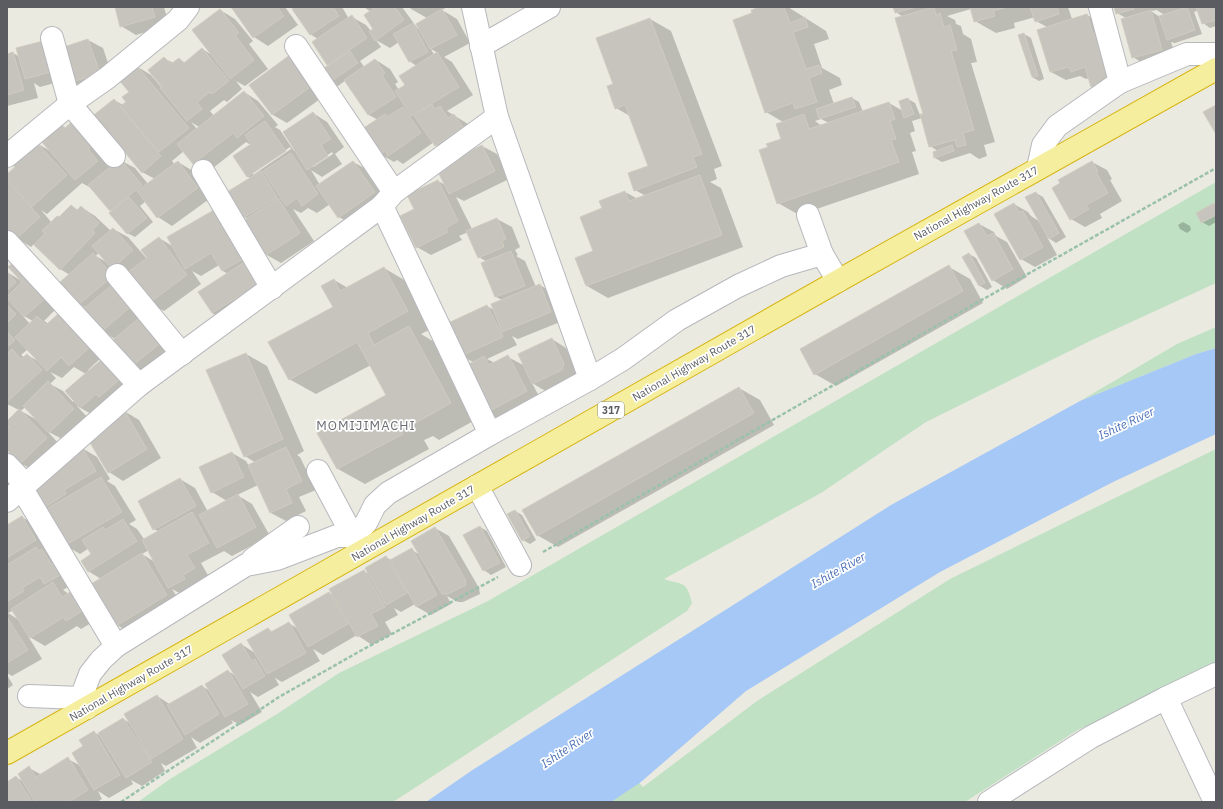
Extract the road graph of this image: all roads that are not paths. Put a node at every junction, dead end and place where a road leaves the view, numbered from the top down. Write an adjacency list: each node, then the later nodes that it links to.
1 (188, 7): 11 (street)
2 (473, 7): 7 (street)
3 (549, 7): 7 (street)
4 (1100, 7): 10 (street)
5 (52, 38): 11 (street)
6 (296, 46): 17 (street)
7 (481, 46): 12 (street)
8 (1216, 54): 10 (street)
9 (1216, 69): 15 (highway, National Highway Route 317 / 317)
10 (1120, 82): 15 (street)
11 (70, 104): 13 (street); 14 (street)
12 (497, 117): 17 (street); 25 (street)
13 (7, 156)
14 (114, 156)
15 (1038, 168): 22 (highway, National Highway Route 317 / 317)
16 (203, 171): 23 (street)
17 (388, 199): 23 (street); 27 (street)
18 (808, 215): 20 (street)
19 (7, 242): 26 (street)
20 (822, 254): 22 (street); 25 (street)
21 (117, 275): 24 (street)
22 (838, 280): 30 (highway, National Highway Route 317 / 317)
23 (272, 288): 24 (street)
24 (182, 354): 26 (street)
25 (590, 379): 27 (street)
26 (139, 385): 31 (street)
27 (490, 434): 33 (street)
28 (7, 465): 31 (street)
29 (318, 471): 33 (street)
30 (477, 486): 33 (highway, National Highway Route 317 / 317); 35 (street)
31 (18, 491): 36 (street)
32 (298, 527): 34 (street)
33 (357, 544): 34 (street); 40 (highway, National Highway Route 317 / 317)
34 (246, 565): 36 (street)
35 (520, 565)
36 (116, 646): 40 (street)
37 (1216, 674): 39 (street)
38 (29, 696): 40 (street)
39 (1166, 698): 42 (street); 43 (street)
40 (84, 703): 41 (highway, National Highway Route 317 / 317)
41 (7, 754)
42 (989, 802)
43 (1215, 802)

